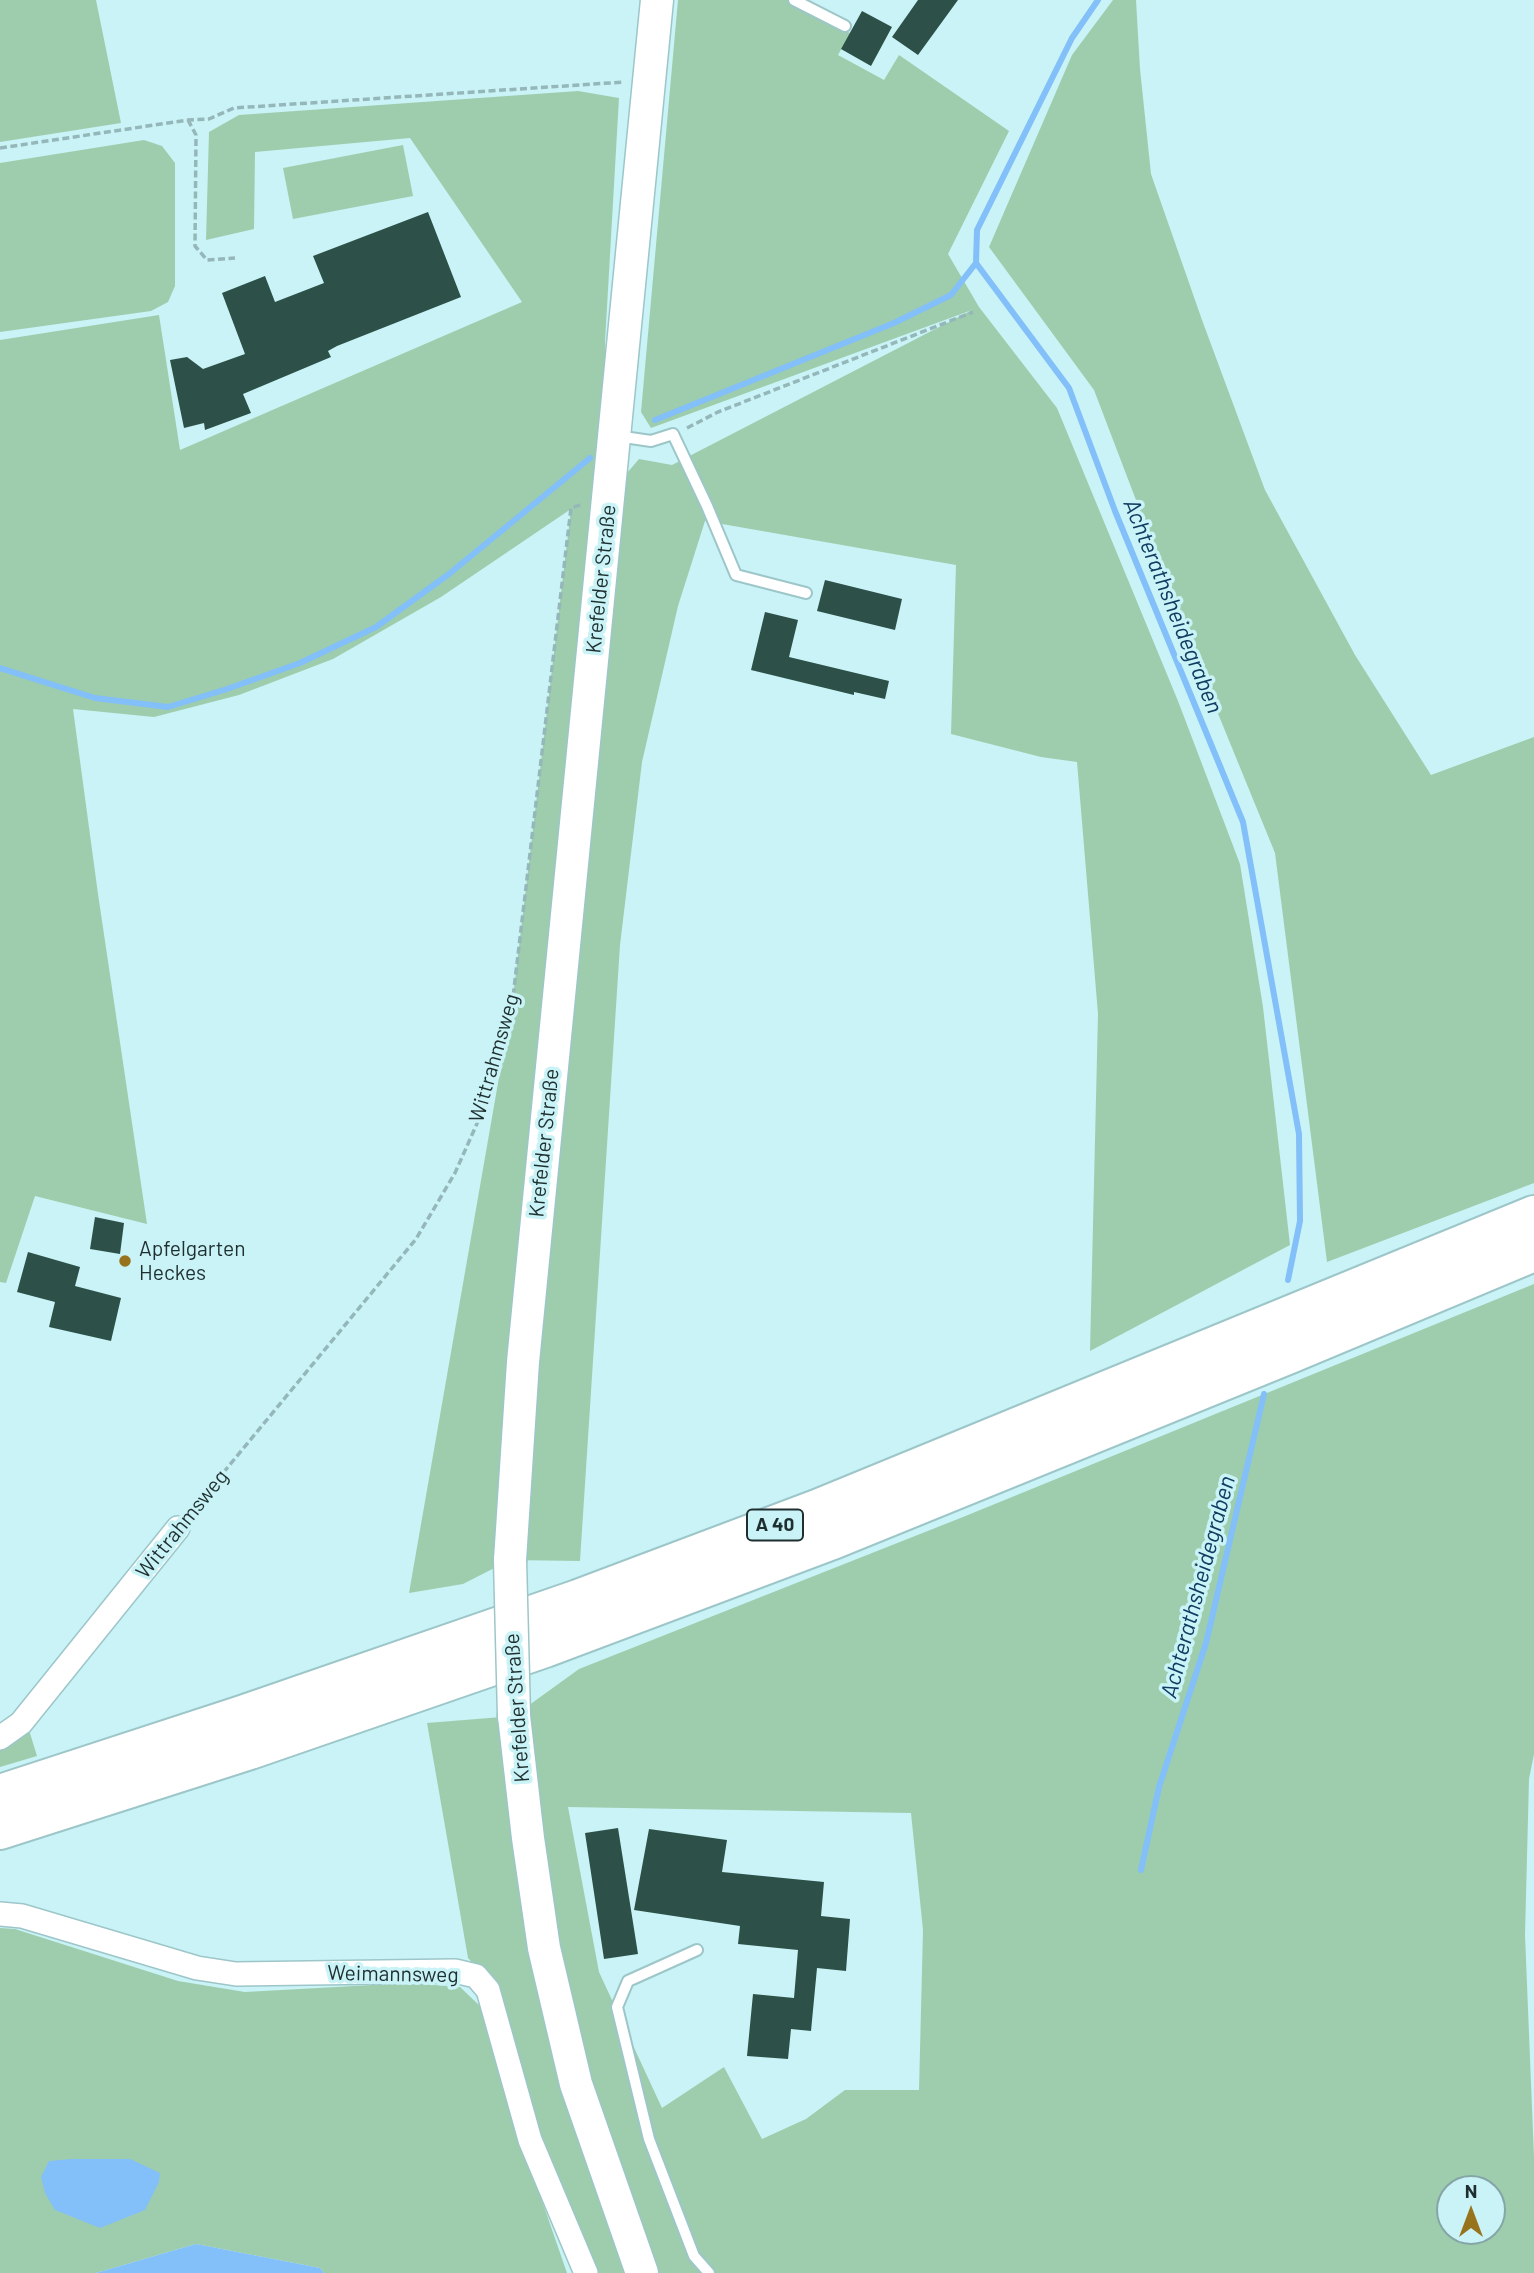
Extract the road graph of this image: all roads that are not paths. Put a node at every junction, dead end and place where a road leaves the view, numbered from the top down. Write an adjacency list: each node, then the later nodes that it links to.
1 (657, 0): 4 (main road, Krefelder Straße)
2 (794, 0): 3 (lane)
3 (845, 26)
4 (615, 435): 5 (lane); 15 (main road, Krefelder Straße, bridge)
5 (806, 593)
6 (1534, 1215): 10 (highway, A 40)
7 (1534, 1252): 11 (highway, A 40)
8 (178, 1528): 9 (street, Wittrahmsweg)
9 (0, 1738)
10 (0, 1794)
11 (0, 1830)
12 (0, 1914): 14 (street, Weimannsweg)
13 (697, 1950): 16 (lane)
14 (586, 2273)
15 (642, 2273)
16 (709, 2273)

